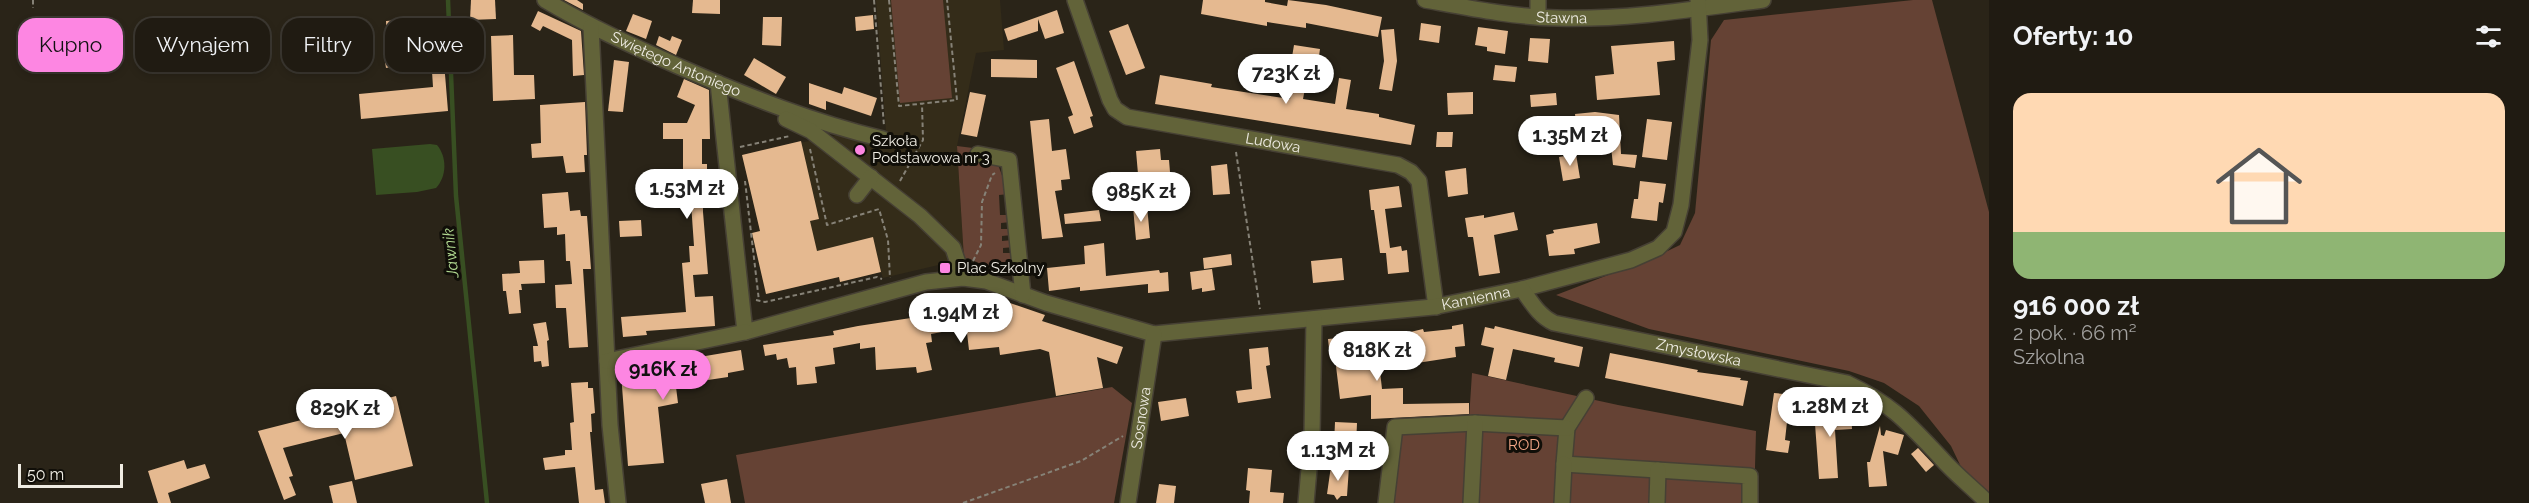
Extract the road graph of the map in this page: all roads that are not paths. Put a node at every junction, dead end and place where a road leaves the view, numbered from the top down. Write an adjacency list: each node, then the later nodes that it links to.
1 (546, 0): 8 (street, Świętego Antoniego)
2 (1075, 0): 18 (street, Ludowa)
3 (1425, 0): 7 (street, Stawna)
4 (1538, 0): 7 (street)
5 (1763, 0): 6 (street, Stawna)
6 (1698, 4): 7 (street, Stawna); 16 (street, Kamienna)
7 (1539, 17)
8 (591, 27): 9 (street, Świętego Antoniego); 22 (street)
9 (718, 83): 10 (street, Świętego Antoniego); 20 (street)
10 (761, 102): 11 (street, Świętego Antoniego); 13 (street)
11 (883, 139)
12 (978, 154): 17 (street)
13 (871, 177): 14 (street); 15 (street)
14 (857, 195)
15 (963, 278): 17 (street, Kamienna); 20 (street, Kamienna)
16 (1522, 290): 18 (street, Kamienna); 36 (street, Zmysłowska)
17 (1023, 295): 21 (street, Kamienna)
18 (1436, 307): 19 (street, Kamienna)
19 (1314, 319): 21 (street, Kamienna); 30 (street)
20 (745, 332): 22 (street, Kamienna)
21 (1154, 334): 29 (street, Sosnowa)
22 (607, 361): 28 (street)
23 (1586, 398): 25 (street)
24 (1475, 423): 25 (street); 31 (street); 32 (street)
25 (1567, 428): 26 (street)
26 (1564, 464): 27 (street); 33 (street)
27 (1658, 470): 34 (street); 35 (street)
28 (618, 503)
29 (1128, 503)
30 (1306, 503)
31 (1386, 503)
32 (1471, 503)
33 (1562, 503)
34 (1657, 503)
35 (1750, 503)
36 (1988, 503)

